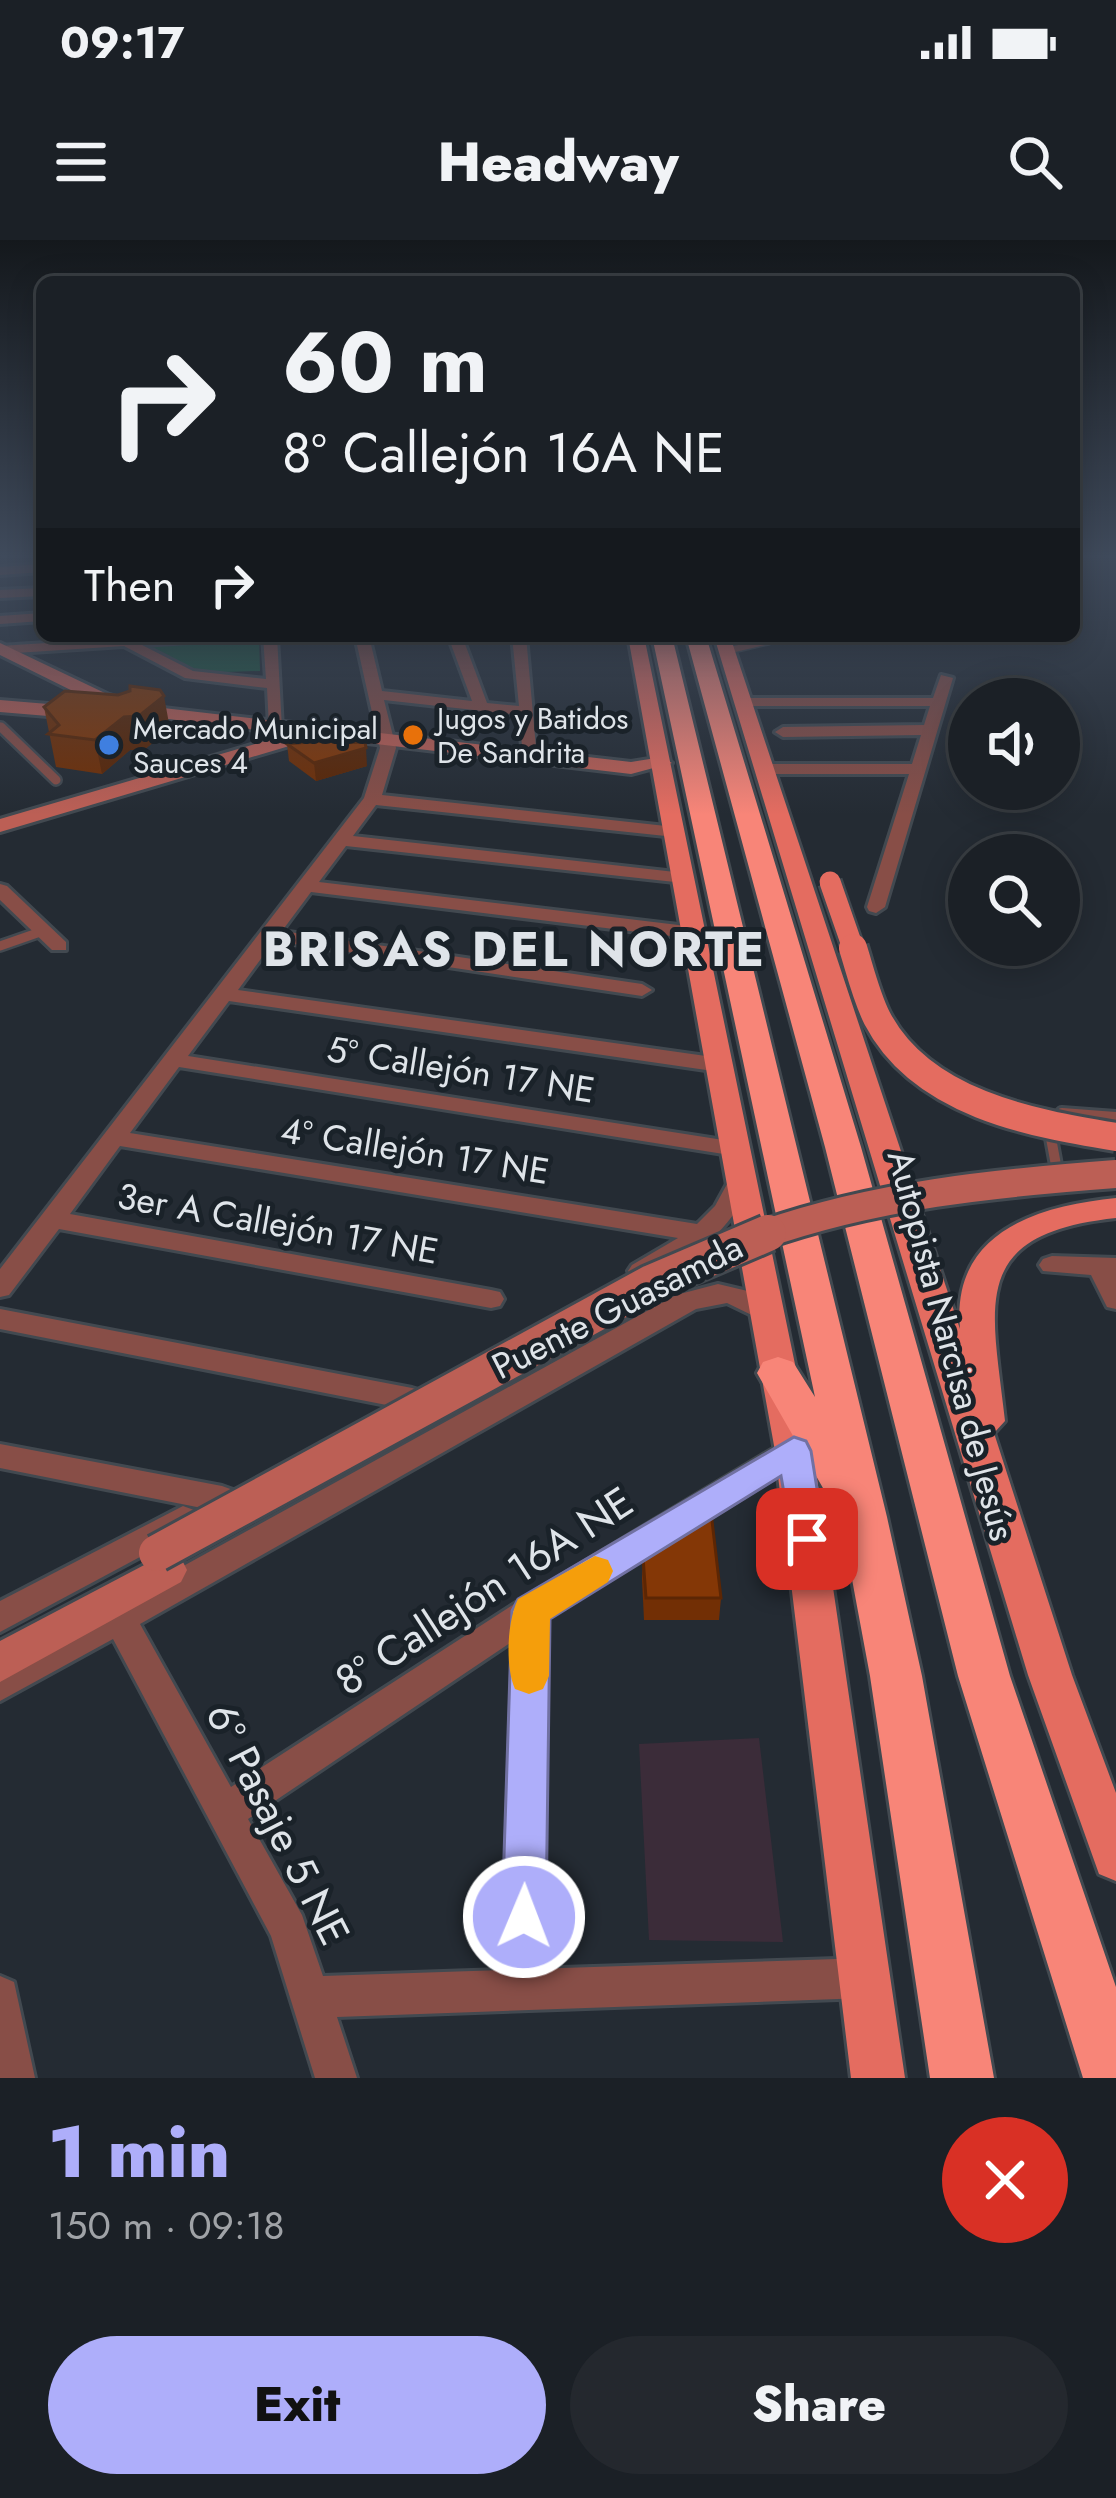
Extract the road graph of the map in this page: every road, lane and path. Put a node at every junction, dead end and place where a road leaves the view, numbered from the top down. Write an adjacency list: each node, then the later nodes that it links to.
1 (120, 644): 11 (street)
2 (129, 644): 13 (street)
3 (271, 644): 13 (street)
4 (364, 644): 14 (street)
5 (458, 644): 19 (street)
6 (520, 644): 20 (street)
7 (638, 644): 31 (main road)
8 (664, 644): 75 (highway)
9 (716, 644): 15 (main road, Autopista Narcisa de Jesús)
10 (716, 644): 93 (highway, Autopista Narcisa de Jesús)
11 (11, 674): 18 (street); 21 (street); 23 (street)
12 (946, 677): 16 (street)
13 (274, 685): 23 (street)
14 (378, 695): 19 (street); 27 (street)
15 (743, 702): 16 (street); 29 (main road, Autopista Narcisa de Jesús)
16 (937, 702): 24 (street)
17 (0, 706): 18 (street)
18 (28, 708): 21 (street)
19 (482, 708): 20 (street)
20 (524, 711): 28 (street)
21 (125, 717): 23 (street)
22 (0, 726): 32 (lane)
23 (273, 730): 26 (street); 27 (street); 34 (street)
24 (930, 730): 25 (street); 30 (street)
25 (783, 732)
26 (299, 737): 27 (street); 36 (street)
27 (388, 743): 28 (street); 31 (street); 33 (street)
28 (531, 756): 31 (street)
29 (766, 769): 30 (street); 35 (main road, Autopista Narcisa de Jesús)
30 (918, 769): 42 (street)
31 (665, 776): 37 (main road)
32 (56, 780)
33 (372, 799): 37 (street); 38 (street)
34 (0, 815)
35 (782, 816): 54 (main road, bridge); 73 (main road, Autopista Narcisa de Jesús)
36 (0, 826)
37 (676, 832): 39 (main road)
38 (342, 840): 39 (street); 40 (street)
39 (684, 878): 44 (main road)
40 (307, 886): 44 (street); 45 (street)
41 (0, 890): 43 (street)
42 (876, 907)
43 (43, 931): 46 (lane); 47 (street)
44 (695, 933): 51 (main road)
45 (270, 935): 48 (street); 49 (street)
46 (0, 946)
47 (59, 946)
48 (641, 990)
49 (225, 994): 50 (street); 51 (street)
50 (174, 1060): 53 (street); 55 (street, 5º Callejón 17 NE)
51 (720, 1065): 55 (main road)
52 (1116, 1117): 57 (lane)
53 (114, 1138): 60 (street); 61 (street, 4º Callejón 17 NE)
54 (1116, 1138)
55 (739, 1164): 61 (street); 67 (main road)
56 (1116, 1174): 57 (street, Puente Guasamda, bridge)
57 (1058, 1178): 76 (street, Puente Guasamda, bridge)
58 (1116, 1184): 76 (street, Puente Guasamda, bridge)
59 (1116, 1208): 73 (main road)
60 (51, 1219): 64 (street); 65 (street, 3er A Callejón 17 NE)
61 (704, 1234): 70 (street)
62 (1052, 1265): 63 (street)
63 (1108, 1267): 66 (street)
64 (0, 1288)
65 (491, 1299)
66 (1116, 1300)
67 (766, 1312): 69 (main road); 78 (street)
68 (0, 1319): 70 (street)
69 (778, 1373): 71 (main road); 75 (highway)
70 (412, 1399): 74 (street)
71 (794, 1451): 77 (street, 8º Callejón 16A NE); 86 (main road)
72 (0, 1456): 74 (street)
73 (994, 1492): 82 (main road, Autopista Narcisa de Jesús)
74 (222, 1499): 79 (street)
75 (863, 1517): 92 (highway)
76 (162, 1562): 79 (street); 80 (street)
77 (531, 1611): 83 (street, 8º Callejón 16A NE); 85 (street)
78 (119, 1618): 81 (street); 83 (street, 6º Pasaje 5 NE)
79 (2, 1619)
80 (0, 1663)
81 (0, 1685)
82 (1099, 1764): 84 (main road, Autopista Narcisa de Jesús)
83 (226, 1812): 88 (street, 6º Pasaje 5 NE)
84 (1116, 1857)
85 (524, 1917)
86 (866, 1978): 88 (street); 91 (main road)
87 (0, 1996): 89 (street)
88 (313, 1997): 90 (street, 6º Pasaje 5 NE)
89 (14, 2078)
90 (336, 2078)
91 (878, 2078)
92 (962, 2078)
93 (1115, 2078)

